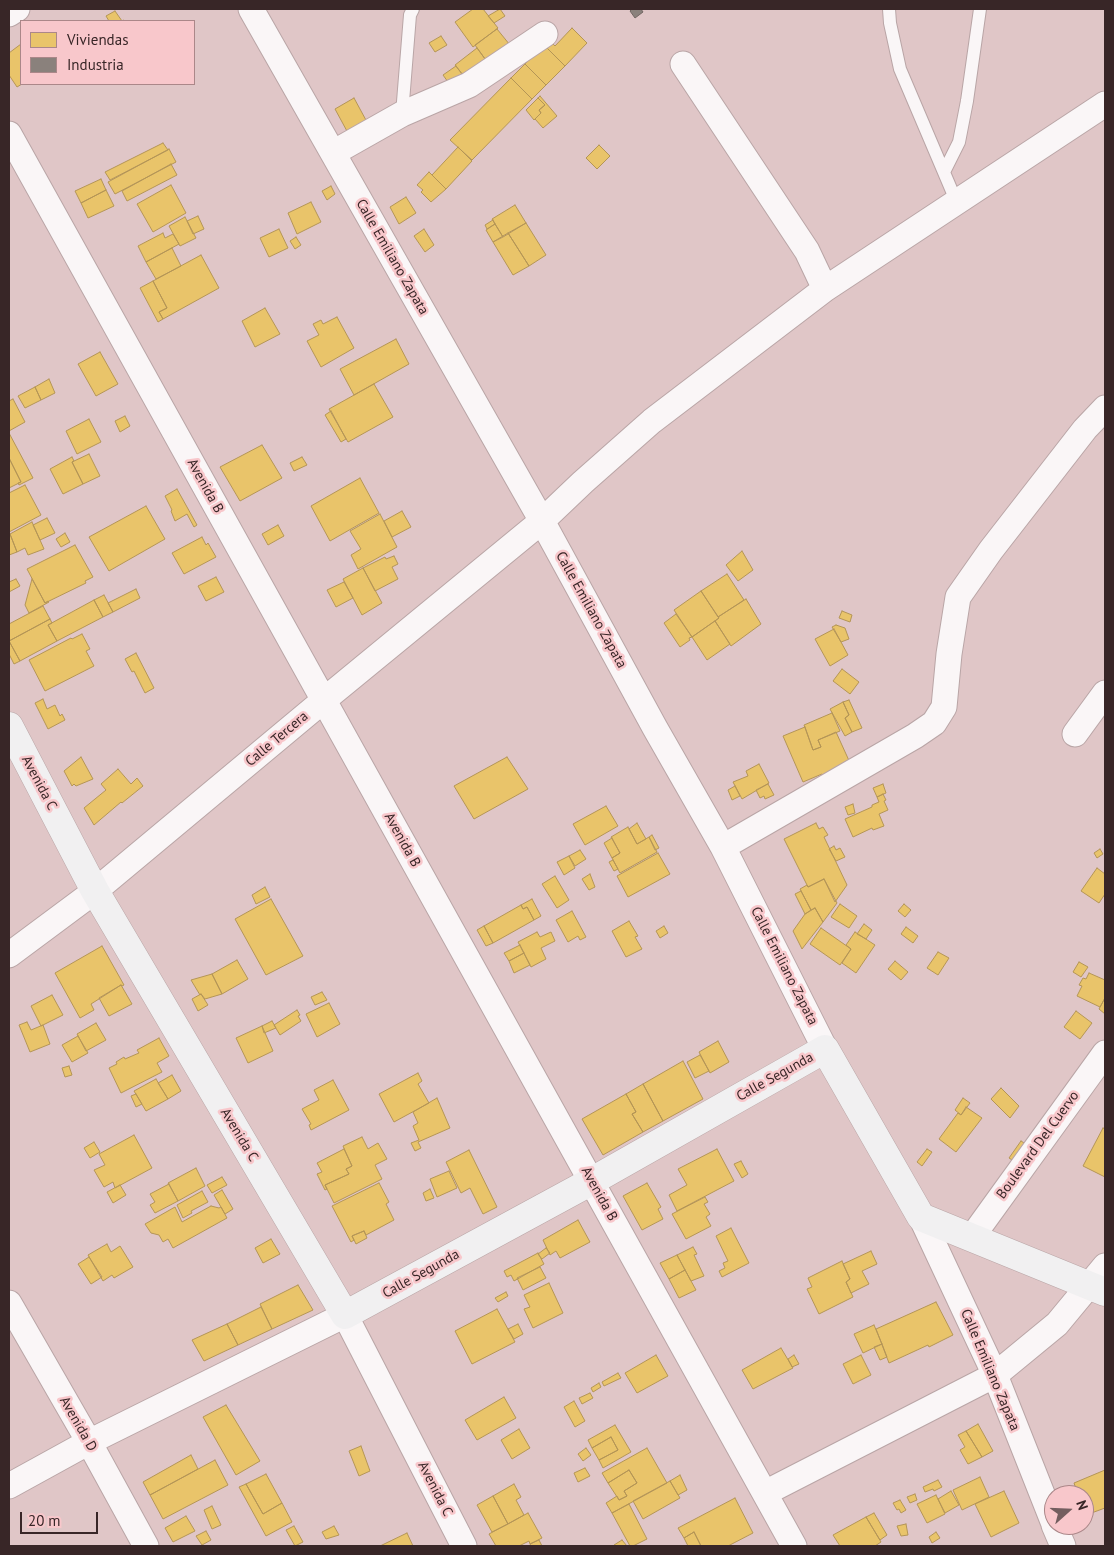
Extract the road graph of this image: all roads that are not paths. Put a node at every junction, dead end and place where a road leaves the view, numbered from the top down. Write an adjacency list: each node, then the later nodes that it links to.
1 (17, 9): 6 (street)
2 (252, 9): 12 (street, Calle Emiliano Zapata)
3 (413, 9): 10 (lane)
4 (890, 9): 13 (lane)
5 (980, 9): 13 (lane)
6 (9, 14)
7 (545, 34): 10 (street)
8 (683, 64): 15 (street)
9 (1105, 104): 14 (street, Calle Tercera)
10 (402, 114): 12 (street)
11 (9, 134): 19 (street, Avenida B)
12 (333, 153): 17 (street, Calle Emiliano Zapata)
13 (944, 172): 14 (lane)
14 (957, 203): 15 (street, Calle Tercera)
15 (825, 289): 17 (street, Calle Tercera)
16 (1105, 408): 22 (street)
17 (542, 521): 19 (street, Calle Tercera); 22 (street, Calle Emiliano Zapata)
18 (1105, 693): 21 (street)
19 (324, 700): 23 (street, Calle Tercera); 27 (street, Avenida B)
20 (9, 726): 23 (main road, Avenida C)
21 (1075, 734)
22 (723, 847): 25 (street, Calle Emiliano Zapata)
23 (95, 891): 24 (street, Calle Tercera); 32 (main road, Avenida C)
24 (9, 955)
25 (825, 1049): 27 (main road, Calle Segunda); 28 (main road, Calle Emiliano Zapata)
26 (1105, 1053): 29 (street, Boulevard Del Cuervo)
27 (592, 1180): 32 (main road, Calle Segunda); 36 (street, Avenida B)
28 (921, 1217): 29 (main road); 33 (street, Calle Emiliano Zapata)
29 (972, 1237): 30 (main road)
30 (1100, 1281): 33 (street)
31 (9, 1302): 34 (street, Avenida D)
32 (346, 1315): 34 (street, Calle Segunda); 39 (street, Avenida C)
33 (995, 1375): 36 (street); 37 (street, Calle Emiliano Zapata)
34 (89, 1442): 35 (street, Calle Segunda); 38 (street, Avenida D)
35 (9, 1486)
36 (765, 1493): 40 (street, Avenida B)
37 (1044, 1500)
38 (146, 1546)
39 (464, 1546)
40 (794, 1546)

